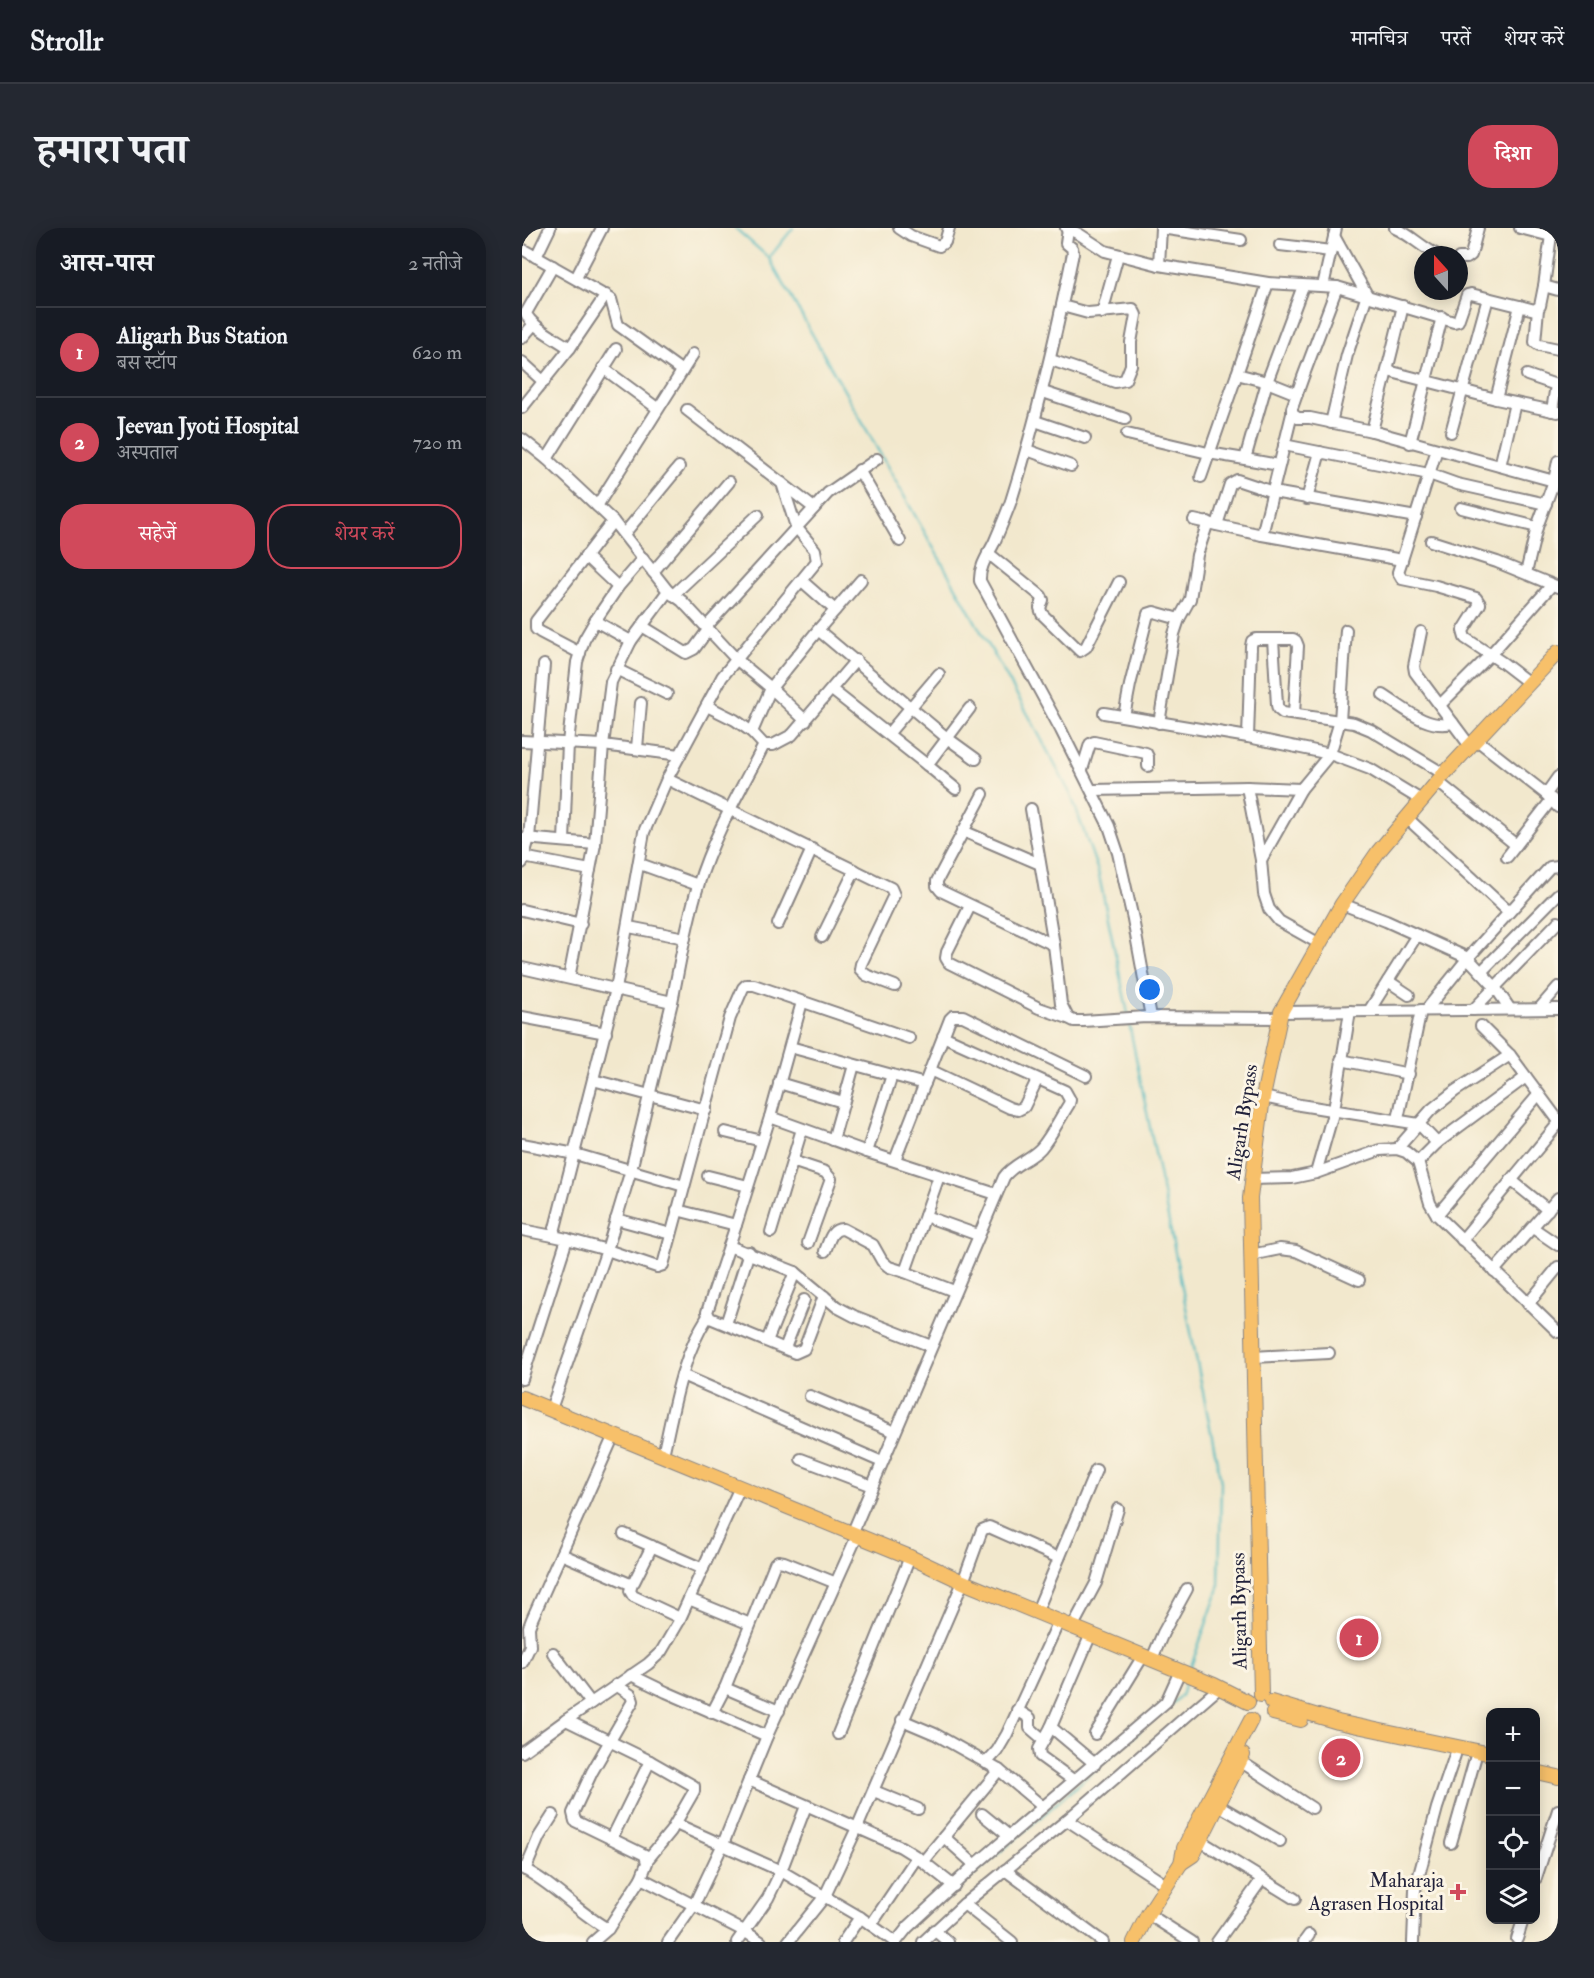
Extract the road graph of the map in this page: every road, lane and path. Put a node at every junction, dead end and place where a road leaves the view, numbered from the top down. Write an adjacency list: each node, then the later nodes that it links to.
1 (550, 228): 18 (street)
2 (602, 228): 22 (street)
3 (899, 228): 4 (street)
4 (949, 228)
5 (1067, 228): 17 (street); 32 (street)
6 (1161, 228): 12 (street); 20 (street)
7 (1395, 228): 14 (street)
8 (1478, 228): 19 (street)
9 (1521, 228): 11 (street)
10 (1335, 232): 16 (street); 30 (street)
11 (1552, 232): 26 (street)
12 (1241, 240)
13 (1280, 246): 16 (street)
14 (1423, 246)
15 (522, 249): 18 (street)
16 (1330, 251): 25 (street)
17 (1118, 255): 20 (street); 36 (street)
18 (536, 257): 21 (street)
19 (1468, 257)
20 (1159, 265): 23 (street)
21 (553, 266): 22 (street); 38 (street)
22 (576, 278): 29 (street)
23 (1268, 283): 24 (street); 49 (street)
24 (1303, 286): 25 (street); 53 (street)
25 (1323, 286): 27 (street)
26 (1544, 286): 28 (street); 35 (street)
27 (1337, 287): 30 (street); 56 (street)
28 (1558, 290)
29 (606, 295): 40 (street); 47 (street)
30 (1367, 295): 33 (street); 66 (street)
31 (1488, 298): 34 (street); 37 (street); 55 (street)
32 (1062, 306): 36 (street); 44 (street)
33 (1403, 306): 37 (street); 48 (street)
34 (1520, 306): 35 (street); 57 (street)
35 (1538, 309): 42 (street)
36 (1102, 313): 44 (street)
37 (1442, 317): 51 (street)
38 (534, 324): 39 (street); 40 (street)
39 (522, 338)
40 (570, 348): 52 (street)
41 (616, 349): 46 (street)
42 (1558, 349)
43 (693, 354): 47 (street)
44 (1051, 360): 54 (street)
45 (522, 362): 52 (street)
46 (603, 368): 60 (street); 78 (street)
47 (682, 371): 60 (street)
48 (1388, 371): 51 (street); 67 (street)
49 (1237, 374): 53 (street); 77 (street)
50 (1527, 375): 62 (street)
51 (1426, 381): 55 (street); 72 (street)
52 (544, 382): 59 (street)
53 (1267, 382): 56 (street); 80 (street)
54 (1043, 392): 64 (street); 65 (street)
55 (1464, 392): 57 (street); 68 (street)
56 (1297, 394): 63 (street)
57 (1496, 399): 58 (street)
58 (1515, 403): 62 (street); 84 (street)
59 (522, 408)
60 (657, 408): 95 (street)
61 (687, 410): 91 (street)
62 (1555, 412)
63 (1292, 414): 66 (street); 73 (street)
64 (1125, 419)
65 (1035, 421): 70 (street); 75 (street)
66 (1330, 423): 67 (street)
67 (1372, 431): 72 (street)
68 (1451, 432)
69 (1127, 434): 77 (street)
70 (1085, 438)
71 (522, 439): 78 (street)
72 (1410, 443): 74 (street)
73 (1284, 445): 76 (street); 82 (street)
74 (1437, 449): 84 (street); 87 (street)
75 (1027, 450): 83 (street); 109 (street)
76 (1320, 452): 87 (street); 93 (street)
77 (1208, 453): 80 (street); 88 (street)
78 (547, 459): 95 (street)
79 (877, 459): 86 (street)
80 (1245, 459): 82 (street)
81 (1558, 461): 89 (street)
82 (1279, 465): 92 (street)
83 (1071, 466)
84 (1500, 466): 89 (street)
85 (679, 467): 105 (street)
86 (859, 470): 96 (street); 107 (street)
87 (1429, 474): 94 (street); 99 (street)
88 (1201, 477)
89 (1554, 481): 94 (street)
90 (729, 482): 113 (street)
91 (782, 483): 96 (street); 103 (street)
92 (1273, 492): 93 (street); 102 (street); 106 (street)
93 (1307, 499): 99 (street)
94 (1546, 504): 104 (street)
95 (597, 506): 101 (street)
96 (814, 508): 103 (street)
97 (1461, 508): 104 (street)
98 (758, 515): 120 (street)
99 (1416, 517): 112 (street)
100 (1194, 520): 102 (street)
101 (613, 521): 105 (street); 110 (street)
102 (1212, 524): 106 (street); 122 (street)
103 (796, 527): 116 (street); 125 (street)
104 (1538, 527): 114 (street)
105 (624, 534): 111 (street)
106 (1262, 535): 112 (street)
107 (900, 541)
108 (1431, 541): 114 (street)
109 (988, 553): 117 (street); 172 (street)
110 (585, 556): 119 (street); 132 (street)
111 (643, 558): 113 (street); 119 (street)
112 (1402, 560): 133 (street)
113 (653, 572): 120 (street)
114 (1526, 573): 118 (street)
115 (861, 580): 121 (street)
116 (802, 581): 121 (street); 134 (street)
117 (1119, 582)
118 (1555, 586): 133 (street)
119 (618, 587): 123 (street)
120 (670, 593): 124 (street); 125 (street)
121 (835, 610): 126 (street)
122 (1179, 619): 151 (street); 154 (street)
123 (595, 621): 130 (street); 132 (street)
124 (642, 626): 125 (street); 130 (street)
125 (707, 629): 134 (street)
126 (818, 630): 135 (street); 140 (street)
127 (1346, 630): 153 (street)
128 (1421, 632): 145 (street)
129 (1273, 639): 150 (street); 150 (street); 158 (street)
130 (631, 641): 137 (street)
131 (1558, 652): 139 (main road, Aligarh Bypass)
132 (580, 653): 162 (street)
133 (1490, 655): 139 (street); 145 (street)
134 (736, 659): 140 (street); 146 (street)
135 (856, 660): 141 (street); 147 (street)
136 (544, 665): 161 (street)
137 (616, 669): 142 (street); 164 (street)
138 (939, 674): 147 (street)
139 (1529, 683): 163 (main road, Aligarh Bypass)
140 (771, 688): 152 (street); 156 (street)
141 (832, 690): 152 (street); 157 (street)
142 (667, 694)
143 (1383, 695): 155 (street)
144 (641, 703): 166 (street)
145 (1441, 704): 155 (street)
146 (707, 706): 156 (street); 168 (street)
147 (911, 708): 157 (street); 159 (street)
148 (970, 708): 159 (street)
149 (1104, 712): 151 (street)
150 (1294, 714): 153 (street)
151 (1125, 716): 154 (street)
152 (806, 721): 165 (street)
153 (1340, 721): 167 (street); 174 (street)
154 (1159, 723): 158 (street)
155 (1453, 723): 163 (street)
156 (752, 732): 165 (street)
157 (888, 734): 170 (street)
158 (1248, 737): 167 (street)
159 (947, 738): 169 (street); 170 (street)
160 (522, 741): 161 (street)
161 (536, 742): 162 (street); 187 (street)
162 (568, 743): 164 (street); 188 (street)
163 (1474, 743): 174 (main road, Aligarh Bypass); 182 (street)
164 (603, 745): 166 (street); 189 (street)
165 (764, 745): 184 (street)
166 (637, 748): 168 (street)
167 (1330, 754): 178 (street); 181 (street)
168 (680, 755): 175 (street)
169 (976, 759)
170 (927, 765): 177 (street)
171 (1148, 766): 172 (street)
172 (1082, 770): 179 (street)
173 (1558, 777): 182 (street)
174 (1441, 778): 181 (main road, Aligarh Bypass); 190 (street)
175 (667, 779): 184 (street); 195 (street)
176 (1247, 787): 178 (street); 179 (street); 194 (street)
177 (956, 789)
178 (1301, 789): 194 (street)
179 (1093, 790): 236 (street)
180 (983, 794): 186 (street)
181 (1421, 800): 185 (main road, Aligarh Bypass)
182 (1552, 800): 190 (street)
183 (1031, 808): 196 (street)
184 (729, 810): 191 (street); 200 (street)
185 (1407, 818): 202 (main road, Aligarh Bypass); 205 (street)
186 (963, 831): 196 (street); 203 (street)
187 (525, 838): 188 (street); 193 (street)
188 (564, 841): 189 (street)
189 (595, 844): 198 (street)
190 (1516, 845): 192 (street)
191 (812, 849): 199 (street); 208 (street)
192 (1507, 857)
193 (523, 860): 198 (street)
194 (1261, 860): 213 (street)
195 (640, 864): 200 (street); 209 (street)
196 (1040, 864): 214 (street)
197 (1558, 866): 205 (street)
198 (590, 870): 207 (street)
199 (855, 870): 211 (street); 220 (street)
200 (698, 885): 212 (street)
201 (1558, 894): 217 (street)
202 (1342, 904): 210 (street); 213 (main road, Aligarh Bypass)
203 (970, 906): 214 (street); 237 (street)
204 (522, 910): 207 (street)
205 (1509, 912): 215 (street)
206 (1558, 922): 221 (street)
207 (581, 924): 218 (street)
208 (778, 924)
209 (628, 927): 212 (street); 223 (street)
210 (1417, 935): 215 (street); 219 (street)
211 (822, 937)
212 (685, 938): 225 (street)
213 (1320, 944): 234 (main road, Aligarh Bypass)
214 (1054, 945): 237 (street)
215 (1468, 958): 217 (street); 230 (street)
216 (522, 968): 218 (street)
217 (1481, 972): 221 (street)
218 (569, 978): 223 (street)
219 (1388, 981): 224 (street); 233 (street)
220 (895, 986)
221 (1495, 987): 227 (street); 231 (street)
222 (1558, 987): 228 (street)
223 (616, 989): 225 (street); 239 (street)
224 (1410, 994)
225 (672, 1002): 255 (street)
226 (802, 1002): 241 (street); 242 (street); 259 (street)
227 (1510, 1009): 228 (street); 231 (street)
228 (1539, 1009): 229 (street)
229 (1558, 1009)
230 (1423, 1010): 231 (street); 233 (street); 247 (street)
231 (1473, 1010)
232 (1350, 1011): 233 (street); 234 (street); 244 (street)
233 (1369, 1011)
234 (1281, 1015): 236 (street); 257 (main road, Aligarh Bypass)
235 (522, 1017): 239 (street)
236 (1149, 1017): 237 (street)
237 (1068, 1018)
238 (1481, 1026): 243 (street)
239 (606, 1032): 251 (street)
240 (943, 1036): 246 (street); 249 (street); 252 (street)
241 (909, 1038)
242 (790, 1047): 245 (street); 253 (street)
243 (1510, 1055): 250 (street); 264 (street)
244 (1341, 1060): 247 (street); 260 (street)
245 (854, 1065): 248 (street); 258 (street)
246 (930, 1070): 252 (street); 254 (street)
247 (1408, 1074): 262 (street)
248 (892, 1075): 254 (street); 272 (street)
249 (1086, 1076)
250 (1526, 1077): 256 (street); 269 (street)
251 (592, 1080): 255 (street); 273 (street)
252 (1037, 1080): 285 (street)
253 (779, 1083): 258 (street); 261 (street)
254 (925, 1084): 274 (street)
255 (650, 1094): 259 (street); 277 (street)
256 (1539, 1094): 263 (street); 289 (street)
257 (1263, 1097): 260 (street); 281 (main road, Aligarh Bypass)
258 (843, 1102): 267 (street)
259 (706, 1110): 283 (street)
260 (1334, 1110): 262 (street); 278 (street)
261 (770, 1117): 265 (street); 268 (street)
262 (1398, 1119): 264 (street)
263 (1558, 1122): 282 (street)
264 (1419, 1124): 269 (street); 271 (street)
265 (802, 1129): 267 (street); 275 (street)
266 (724, 1132): 268 (street)
267 (833, 1140): 272 (street)
268 (762, 1141): 284 (street)
269 (1437, 1143): 276 (street)
270 (522, 1144): 273 (street)
271 (1398, 1149): 276 (street); 278 (street)
272 (867, 1152): 274 (street)
273 (575, 1154): 277 (street); 298 (street)
274 (895, 1160): 280 (street)
275 (792, 1161): 295 (street); 301 (street)
276 (1418, 1162): 289 (street)
277 (631, 1170): 283 (street); 291 (street)
278 (1316, 1173): 281 (street)
279 (708, 1176): 284 (street)
280 (939, 1176): 285 (street); 290 (street)
281 (1252, 1179): 307 (main road, Aligarh Bypass)
282 (1511, 1180): 288 (street); 300 (street)
283 (684, 1186): 287 (street)
284 (748, 1186): 292 (street)
285 (996, 1194): 297 (street)
286 (1558, 1198): 288 (street)
287 (677, 1210): 292 (street); 296 (street)
288 (1548, 1210): 293 (street)
289 (1437, 1215): 300 (street)
290 (925, 1216): 297 (street); 311 (street)
291 (616, 1219): 296 (street); 304 (street)
292 (736, 1225): 303 (street)
293 (1533, 1228): 302 (street); 309 (street)
294 (522, 1230): 298 (street)
295 (771, 1232)
296 (671, 1234): 304 (street)
297 (978, 1235): 313 (street)
298 (553, 1236): 299 (street)
299 (567, 1239): 304 (street); 326 (street)
300 (1462, 1240): 309 (street)
301 (808, 1243)
302 (1558, 1245)
303 (729, 1246): 306 (street); 317 (street)
304 (607, 1250): 329 (street)
305 (825, 1251): 311 (street)
306 (749, 1252): 310 (street); 318 (street)
307 (1251, 1255): 312 (street); 324 (main road, Aligarh Bypass)
308 (1558, 1266): 316 (street)
309 (1494, 1271): 316 (street)
310 (795, 1272): 314 (street); 320 (street)
311 (904, 1272): 313 (street)
312 (1359, 1280)
313 (954, 1291): 321 (street)
314 (824, 1296): 321 (street); 322 (street)
315 (804, 1300): 322 (street)
316 (1528, 1304): 319 (street)
317 (708, 1316): 318 (street); 325 (street)
318 (726, 1324): 320 (street)
319 (1558, 1332)
320 (767, 1341): 322 (street)
321 (931, 1346): 330 (street)
322 (785, 1348)
323 (1329, 1353): 324 (street)
324 (1253, 1357): 367 (main road, Aligarh Bypass)
325 (682, 1375): 332 (street); 334 (street)
326 (522, 1379)
327 (810, 1396): 330 (street)
328 (522, 1398): 329 (main road)
329 (551, 1409): 331 (main road)
330 (895, 1432): 334 (street)
331 (614, 1435): 332 (main road); 342 (street)
332 (663, 1455): 337 (main road)
333 (801, 1459): 336 (street)
334 (882, 1462): 336 (street)
335 (1096, 1470): 344 (street)
336 (872, 1486): 340 (street)
337 (740, 1487): 340 (main road); 345 (street)
338 (1118, 1509): 355 (street)
339 (624, 1534): 341 (street)
340 (854, 1535): 343 (main road); 347 (street)
341 (652, 1546): 345 (street); 348 (street)
342 (561, 1554): 348 (street); 359 (street)
343 (910, 1557): 346 (main road); 375 (street)
344 (1059, 1558): 346 (street); 351 (street)
345 (703, 1569): 350 (street)
346 (963, 1582): 351 (main road); 372 (street)
347 (836, 1583): 354 (street); 369 (street)
348 (632, 1584): 352 (street)
349 (1187, 1589): 358 (street)
350 (689, 1599): 352 (street); 354 (street)
351 (1037, 1611): 353 (main road)
352 (680, 1618): 361 (street)
353 (1059, 1621): 355 (main road); 368 (street)
354 (750, 1624): 364 (street)
355 (1073, 1626): 356 (main road)
356 (1091, 1634): 358 (main road); 374 (street)
357 (553, 1653): 366 (street)
358 (1148, 1657): 360 (main road); 376 (street)
359 (522, 1663)
360 (1183, 1672): 363 (main road); 388 (street)
361 (631, 1675): 362 (street); 370 (street)
362 (616, 1685): 366 (street); 379 (street)
363 (1217, 1686): 365 (main road); 405 (street)
364 (725, 1688): 369 (street); 370 (street)
365 (1248, 1702): 367 (main road, Aligarh Bypass); 373 (main road)
366 (591, 1703): 371 (street)
367 (1268, 1703): 373 (main road); 381 (main road); 382 (main road)
368 (1017, 1710): 378 (street); 387 (street)
369 (780, 1711): 377 (street)
370 (712, 1713): 377 (street)
371 (566, 1720): 379 (street); 380 (street)
372 (902, 1720): 387 (street); 396 (street)
373 (1255, 1721): 385 (main road); 417 (main road)
374 (1051, 1727): 378 (street); 388 (street)
375 (838, 1734)
376 (1095, 1734)
377 (767, 1736): 394 (street)
378 (1044, 1740): 395 (street)
379 (608, 1741): 384 (street); 410 (street)
380 (522, 1752)
381 (1486, 1753)
382 (1455, 1755): 383 (main road); 453 (street)
383 (1475, 1760): 386 (main road); 413 (street)
384 (650, 1761): 406 (street); 410 (street)
385 (1240, 1761): 397 (main road); 400 (street)
386 (1486, 1762)
387 (986, 1763): 391 (street)
388 (1095, 1764): 395 (street)
389 (1540, 1764): 390 (main road)
390 (1558, 1768)
391 (999, 1770): 399 (street); 409 (street)
392 (1540, 1773): 393 (main road)
393 (1558, 1777)
394 (749, 1780): 398 (street); 414 (street)
395 (1073, 1780): 399 (street)
396 (874, 1791): 401 (street); 407 (street)
397 (1218, 1805): 411 (main road); 412 (street)
398 (806, 1806): 407 (street); 422 (street)
399 (1043, 1808): 408 (street)
400 (1312, 1808)
401 (918, 1809)
402 (1558, 1810): 421 (street)
403 (982, 1814): 408 (street)
404 (553, 1815): 419 (street)
405 (1067, 1820): 420 (street); 426 (street)
406 (676, 1824): 414 (street); 415 (street)
407 (858, 1828): 416 (street); 427 (street)
408 (1009, 1836): 418 (street)
409 (944, 1837): 416 (street); 418 (street)
410 (612, 1838): 415 (street)
411 (1199, 1840): 417 (main road); 424 (street)
412 (1280, 1841)
413 (1451, 1843)
414 (723, 1844): 422 (street); 430 (street)
415 (648, 1859): 423 (street)
416 (920, 1859): 425 (street); 434 (street)
417 (1181, 1863): 426 (main road)
418 (975, 1865): 425 (street)
419 (523, 1869): 435 (street)
420 (1005, 1870): 429 (street); 449 (street)
421 (1539, 1870)
422 (781, 1871): 427 (street); 437 (street)
423 (641, 1878): 430 (street); 435 (street)
424 (1262, 1879): 428 (street); 452 (street)
425 (954, 1886): 445 (street)
426 (1166, 1886): 431 (main road)
427 (825, 1896): 432 (street); 443 (street)
428 (1295, 1899)
429 (963, 1904): 436 (street); 448 (street)
430 (694, 1905): 437 (street); 440 (street)
431 (1148, 1914): 450 (main road); 451 (street)
432 (860, 1917): 434 (street); 444 (street)
433 (1522, 1924): 438 (street)
434 (871, 1925): 445 (street)
435 (608, 1929): 439 (street)
436 (934, 1930): 446 (street); 447 (street)
437 (744, 1931): 441 (street); 442 (street)
438 (1517, 1939)
439 (593, 1942)
440 (668, 1942)
441 (737, 1942)
442 (761, 1942)
443 (789, 1942)
444 (843, 1942)
445 (896, 1942)
446 (923, 1942)
447 (948, 1942)
448 (1012, 1942)
449 (1103, 1942)
450 (1134, 1942)
451 (1192, 1942)
452 (1217, 1942)
453 (1413, 1942)

